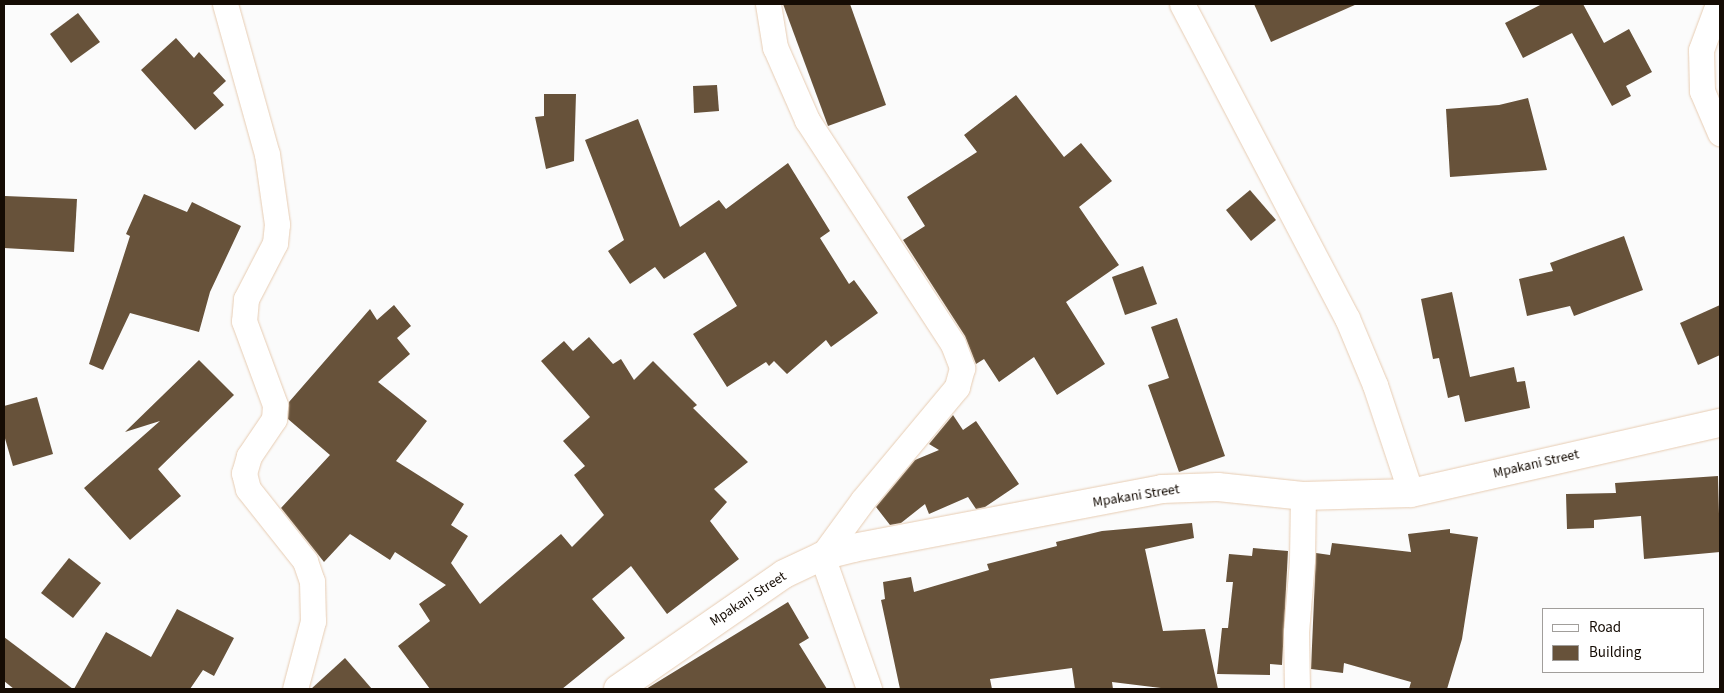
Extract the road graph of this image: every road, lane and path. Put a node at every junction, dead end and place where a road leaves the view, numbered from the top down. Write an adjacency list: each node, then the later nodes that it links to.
1 (225, 4): 10 (street)
2 (768, 4): 9 (street)
3 (1182, 4): 7 (street)
4 (1718, 4): 5 (street)
5 (1720, 133)
6 (1720, 423): 7 (street, Mpakani Street)
7 (1411, 493): 8 (street, Mpakani Street)
8 (1303, 496): 9 (street, Mpakani Street); 13 (street)
9 (822, 556): 11 (street, Mpakani Street); 12 (street)
10 (295, 689)
11 (618, 689)
12 (869, 689)
13 (1296, 689)

